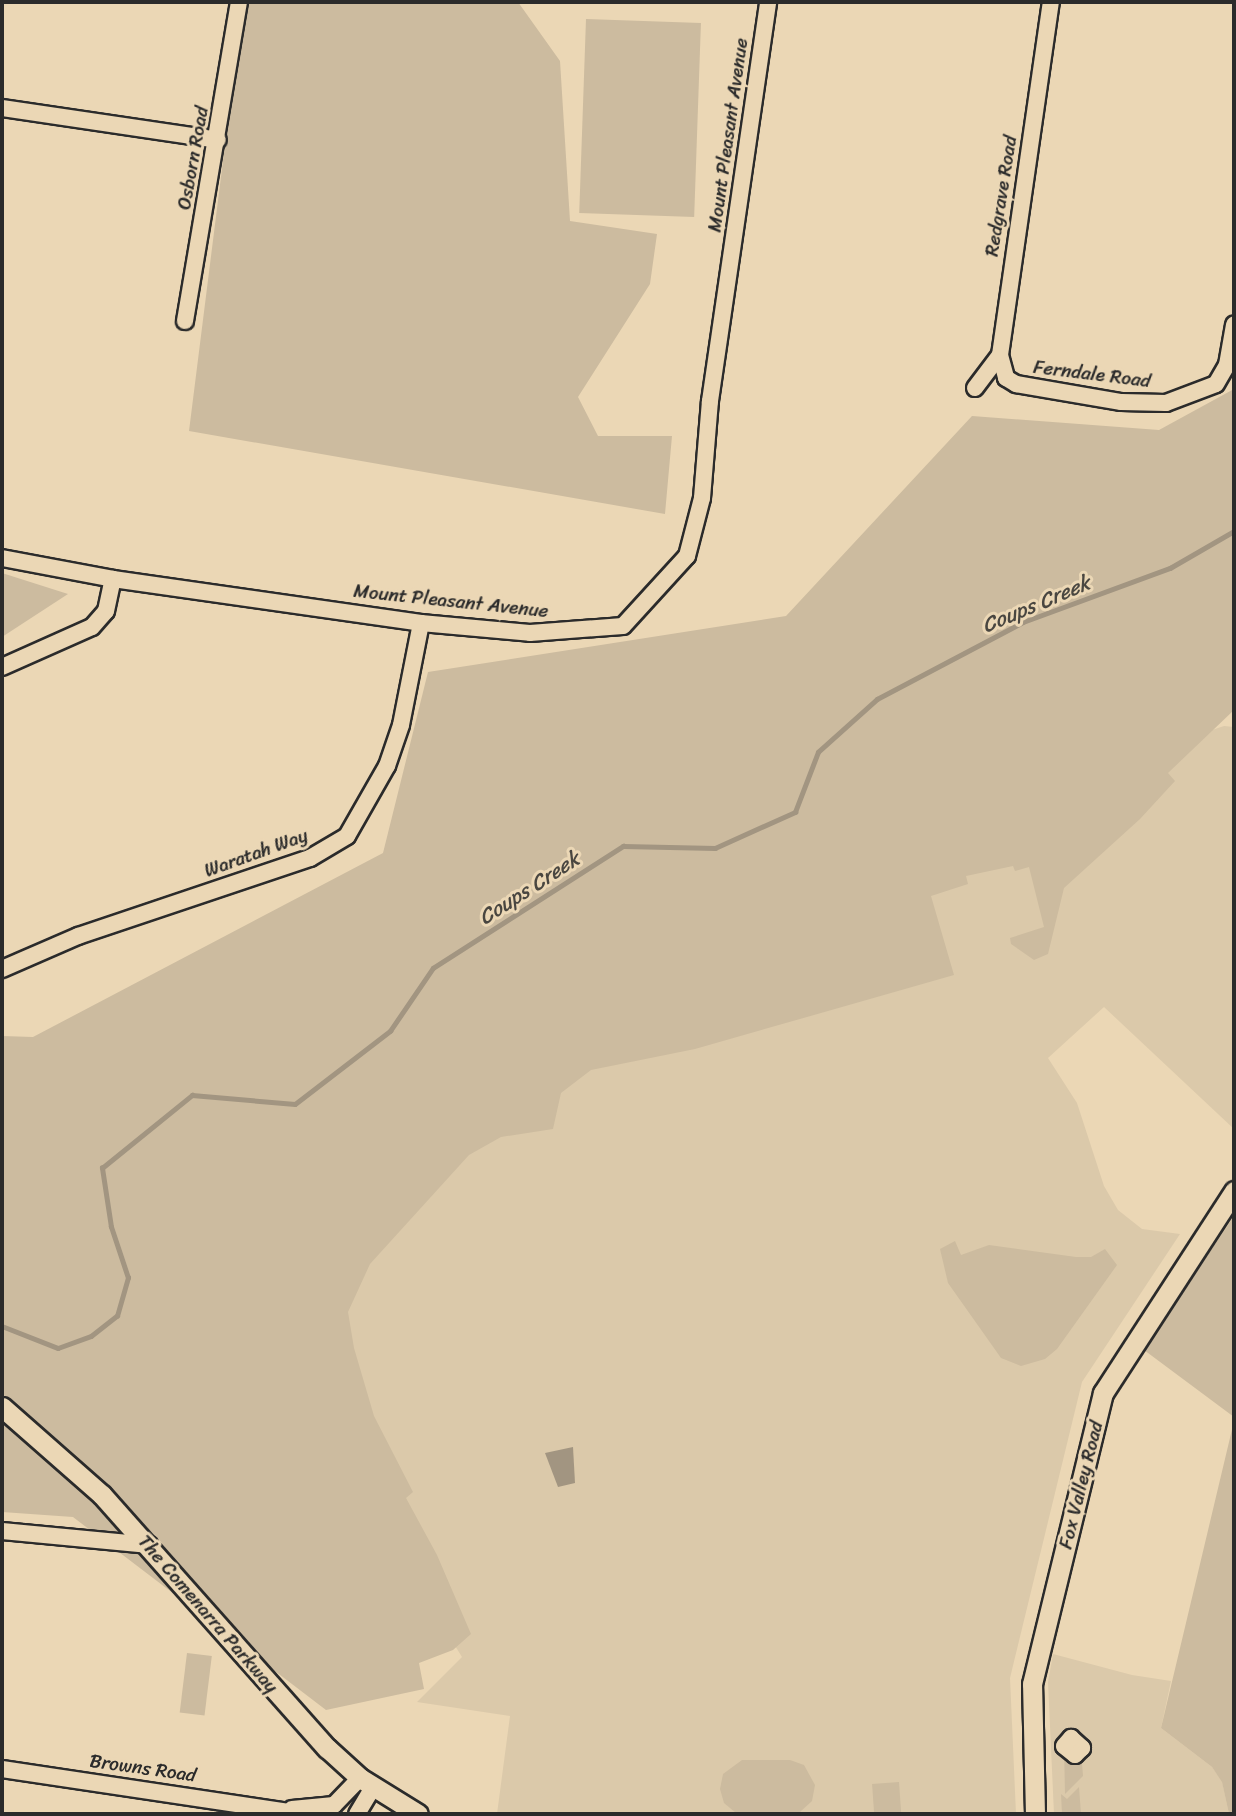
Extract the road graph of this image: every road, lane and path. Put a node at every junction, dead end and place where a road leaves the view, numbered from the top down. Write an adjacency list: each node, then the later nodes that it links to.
1 (239, 2): 5 (street, Osborn Road)
2 (768, 2): 12 (street, Mount Pleasant Avenue)
3 (1051, 2): 8 (street, Redgrave Road)
4 (2, 108): 5 (street)
5 (218, 140): 6 (street, Osborn Road)
6 (185, 321)
7 (1234, 325): 8 (street, Ferndale Road)
8 (1000, 355): 9 (street, Redgrave Road)
9 (975, 388)
10 (2, 558): 11 (street, Mount Pleasant Avenue)
11 (113, 579): 12 (street, Mount Pleasant Avenue); 13 (street)
12 (421, 623): 14 (street, Waratah Way)
13 (2, 667)
14 (2, 969)
15 (1234, 1191): 25 (main road, Fox Valley Road)
16 (2, 1407): 18 (main road, The Comenarra Parkway)
17 (2, 1531): 18 (street)
18 (149, 1545): 20 (main road, The Comenarra Parkway)
19 (2, 1769): 21 (street, Browns Road)
20 (366, 1782): 21 (street, Browns Road); 23 (street); 24 (main road, The Comenarra Parkway)
21 (279, 1809): 22 (street, Browns Road)
22 (304, 1814)
23 (357, 1814)
24 (418, 1814)
25 (1035, 1814)

